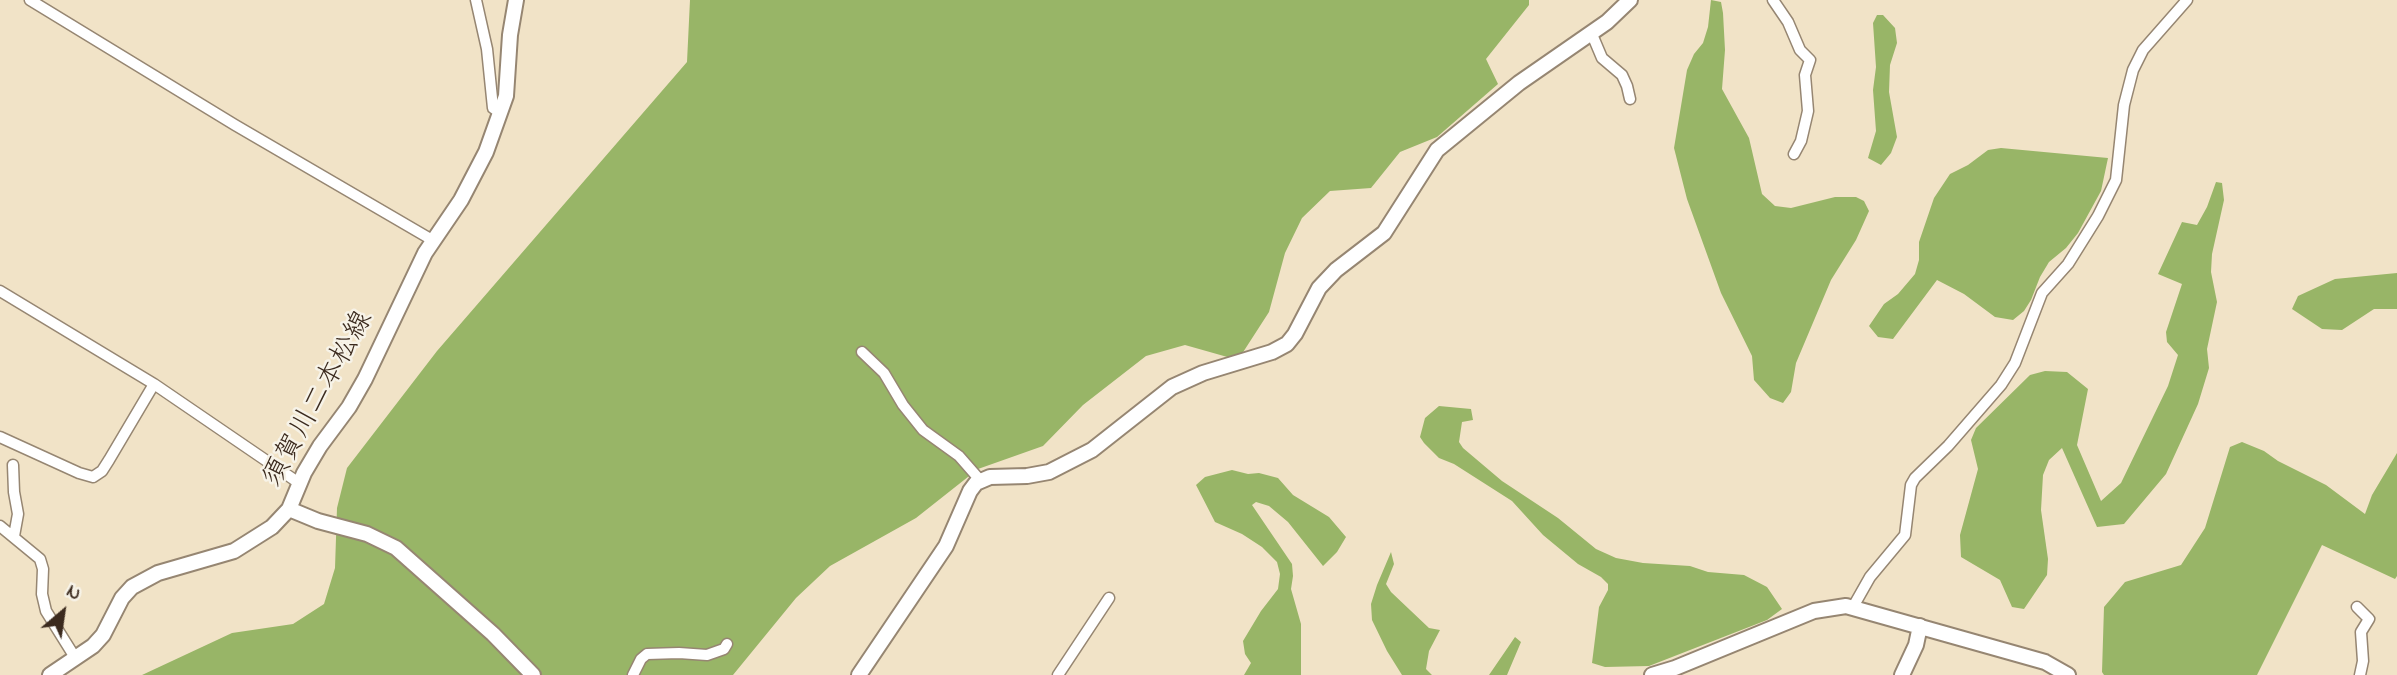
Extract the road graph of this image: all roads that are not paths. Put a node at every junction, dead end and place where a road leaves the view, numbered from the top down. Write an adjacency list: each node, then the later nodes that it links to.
1 (30, 0): 11 (street)
2 (476, 0): 9 (street)
3 (516, 0): 9 (street, 須賀川二本松線)
4 (1630, 0): 7 (street)
5 (1773, 0): 10 (street)
6 (2187, 0): 23 (street)
7 (1591, 32): 8 (street); 17 (street)
8 (1630, 99)
9 (501, 113): 11 (street, 須賀川二本松線)
10 (1794, 154)
11 (434, 241): 18 (street, 須賀川二本松線)
12 (0, 291): 14 (street)
13 (862, 352): 17 (street)
14 (154, 384): 15 (street); 18 (street)
15 (0, 438)
16 (13, 465): 21 (street)
17 (980, 480): 31 (street)
18 (299, 483): 19 (street, 須賀川二本松線)
19 (289, 509): 27 (street, 須賀川二本松線); 29 (street)
20 (0, 526): 21 (street)
21 (14, 536): 27 (street)
22 (1109, 598): 32 (street)
23 (1853, 607): 25 (street); 33 (street)
24 (2357, 607): 36 (street)
25 (1920, 626): 34 (street); 35 (street)
26 (727, 644): 30 (street)
27 (75, 659): 28 (street, 須賀川二本松線)
28 (50, 675)
29 (533, 675)
30 (633, 675)
31 (859, 675)
32 (1058, 675)
33 (1652, 675)
34 (1902, 675)
35 (2068, 675)
36 (2360, 675)

